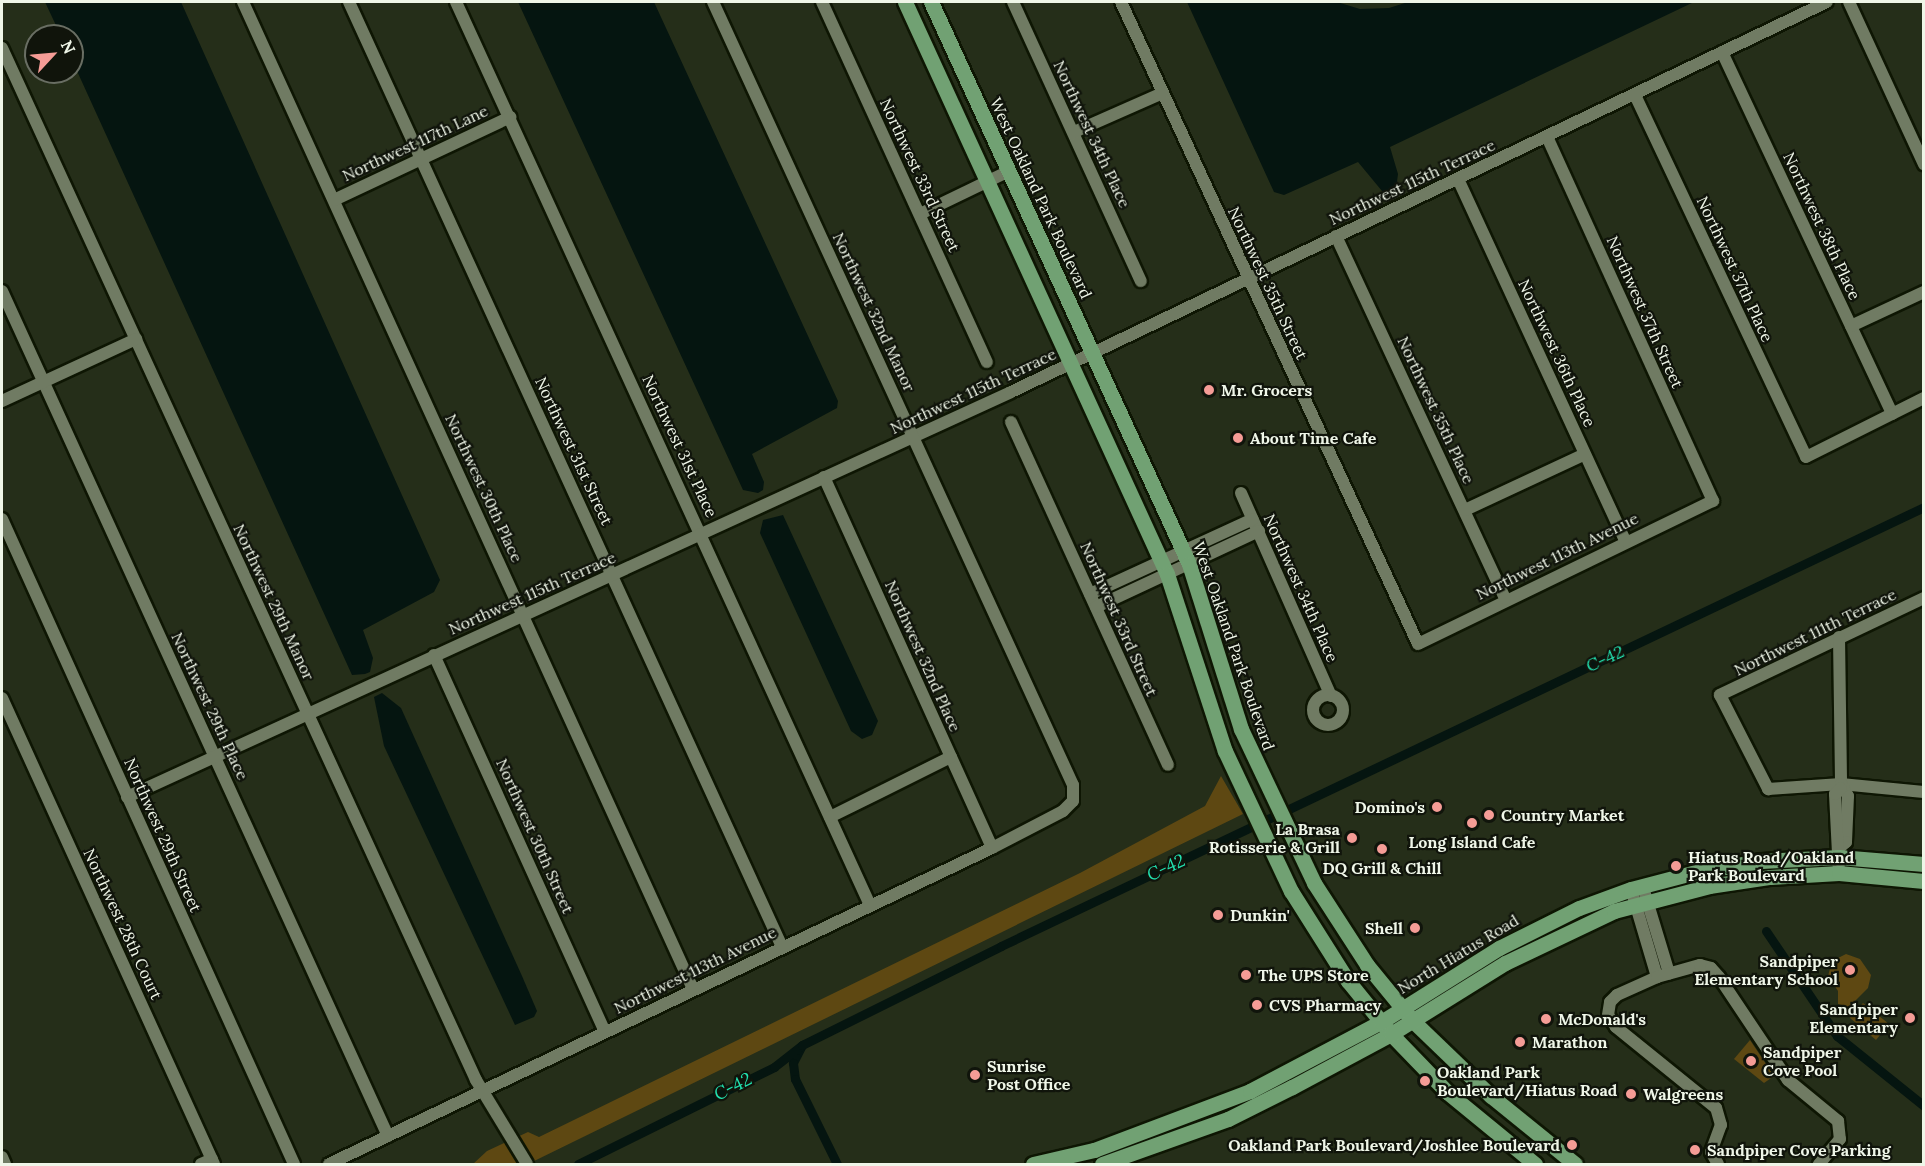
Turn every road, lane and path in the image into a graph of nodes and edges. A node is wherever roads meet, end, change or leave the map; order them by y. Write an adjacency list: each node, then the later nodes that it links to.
1 (243, 2): 24 (street, Northwest 30th Place)
2 (349, 2): 19 (street, Northwest 31st Street)
3 (456, 2): 16 (street, Northwest 31st Place)
4 (713, 2): 41 (street, Northwest 32nd Manor)
5 (822, 2): 25 (street, Northwest 33rd Street)
6 (905, 2): 23 (main road)
7 (931, 2): 21 (main road, West Oakland Park Boulevard)
8 (1013, 2): 17 (street, Northwest 34th Place)
9 (1121, 2): 14 (street, Northwest 35th Street)
10 (1827, 2): 13 (street, Northwest 115th Terrace)
11 (1849, 2): 20 (street)
12 (2, 48): 32 (street, Northwest 29th Manor)
13 (1722, 52): 15 (street, Northwest 115th Terrace); 31 (street, Northwest 38th Place)
14 (1163, 93): 17 (street); 27 (street, Northwest 35th Street)
15 (1635, 95): 18 (street, Northwest 115th Terrace); 39 (street, Northwest 37th Place)
16 (510, 117): 19 (street, Northwest 117th Lane); 49 (street, Northwest 31st Place)
17 (1074, 132): 28 (street, Northwest 34th Place)
18 (1547, 137): 22 (street, Northwest 115th Terrace); 45 (street, Northwest 37th Street)
19 (422, 157): 24 (street, Northwest 117th Lane); 53 (street, Northwest 31st Street)
20 (1923, 164)
21 (1009, 171): 23 (street); 33 (main road, West Oakland Park Boulevard)
22 (1458, 178): 26 (street, Northwest 115th Terrace); 42 (street, Northwest 36th Place)
23 (987, 181): 25 (street); 35 (main road)
24 (334, 200): 58 (street, Northwest 30th Place)
25 (920, 214): 34 (street, Northwest 33rd Street)
26 (1336, 236): 27 (street, Northwest 115th Terrace); 46 (street, Northwest 35th Place)
27 (1247, 279): 33 (street, Northwest 115th Terrace); 60 (street, Northwest 35th Street)
28 (1141, 280)
29 (2, 291): 36 (street, Northwest 29th Place)
30 (1923, 292): 31 (street)
31 (1851, 326): 39 (street, Northwest 38th Place)
32 (136, 339): 36 (street); 64 (street, Northwest 29th Manor)
33 (1092, 353): 35 (street, Northwest 115th Terrace); 51 (main road, West Oakland Park Boulevard)
34 (987, 362)
35 (1072, 364): 41 (street, Northwest 115th Terrace); 52 (main road)
36 (43, 382): 38 (street); 65 (street, Northwest 29th Place)
37 (1923, 398): 39 (street)
38 (2, 401)
39 (1892, 414)
40 (1011, 422): 54 (street, Northwest 33rd Street)
41 (913, 437): 43 (street, Northwest 115th Terrace); 71 (street, Northwest 32nd Manor)
42 (1585, 454): 46 (street); 50 (street, Northwest 36th Place)
43 (824, 477): 49 (street, Northwest 115th Terrace); 66 (street, Northwest 32nd Place)
44 (1241, 493): 48 (street, Northwest 34th Place)
45 (1713, 501): 50 (street, Northwest 113th Avenue)
46 (1465, 510): 55 (street, Northwest 35th Place)
47 (2, 519): 70 (street, Northwest 29th Street)
48 (1256, 525): 51 (street); 62 (street, Northwest 34th Place)
49 (702, 534): 53 (street, Northwest 115th Terrace); 72 (street, Northwest 31st Place)
50 (1625, 540): 55 (street, Northwest 113th Avenue)
51 (1186, 557): 52 (street); 83 (main road, West Oakland Park Boulevard)
52 (1164, 567): 54 (street); 57 (street); 84 (main road)
53 (612, 574): 58 (street, Northwest 115th Terrace); 80 (street, Northwest 31st Street)
54 (1090, 594): 57 (street, Northwest 33rd Street)
55 (1505, 598): 60 (street, Northwest 113th Avenue)
56 (1923, 598): 59 (street, Northwest 111th Terrace)
57 (1096, 607): 67 (street, Northwest 33rd Street)
58 (523, 614): 61 (street, Northwest 115th Terrace); 82 (street, Northwest 30th Place)
59 (1839, 638): 68 (street); 68 (street, Northwest 111th Terrace)
60 (1418, 644)
61 (434, 655): 64 (street, Northwest 115th Terrace); 85 (street, Northwest 30th Street)
62 (1331, 696)
63 (2, 698): 89 (street, Northwest 28th Court)
64 (307, 714): 65 (street, Northwest 115th Terrace); 86 (street, Northwest 29th Manor)
65 (216, 756): 70 (street, Northwest 115th Terrace); 87 (street, Northwest 29th Place)
66 (951, 757): 72 (street); 73 (street, Northwest 32nd Place)
67 (1167, 765)
68 (1841, 786): 69 (street); 74 (street)
69 (1923, 792)
70 (127, 797): 91 (street, Northwest 29th Street)
71 (1073, 801): 73 (street, Northwest 113th Avenue)
72 (830, 817): 79 (street, Northwest 31st Place)
73 (992, 848): 79 (street, Northwest 113th Avenue)
74 (1839, 860): 75 (main road, North Hiatus Road); 76 (main road, North Hiatus Road); 77 (main road, North Hiatus Road); 78 (main road, North Hiatus Road)
75 (1923, 864)
76 (1923, 881)
77 (1636, 887): 78 (street); 83 (main road, North Hiatus Road)
78 (1641, 903): 81 (street); 83 (main road, North Hiatus Road)
79 (870, 905): 80 (street, Northwest 113th Avenue)
80 (782, 947): 82 (street, Northwest 113th Avenue)
81 (1663, 975): 98 (street); 99 (street)
82 (693, 989): 85 (street, Northwest 113th Avenue)
83 (1408, 1015): 84 (main road, North Hiatus Road); 97 (main road, West Oakland Park Boulevard)
84 (1386, 1028): 94 (main road, North Hiatus Road); 95 (main road, North Hiatus Road); 96 (main road)
85 (605, 1032): 86 (street, Northwest 113th Avenue)
86 (482, 1090): 87 (street, Northwest 113th Avenue); 93 (street, Northwest 29th Manor)
87 (388, 1136): 92 (street, Northwest 113th Avenue)
88 (2, 1157): 90 (street)
89 (209, 1163)
90 (5, 1164)
91 (294, 1164)
92 (329, 1164)
93 (527, 1164)
94 (1033, 1164)
95 (1102, 1164)
96 (1535, 1164)
97 (1575, 1164)
98 (1718, 1164)
99 (1820, 1164)

